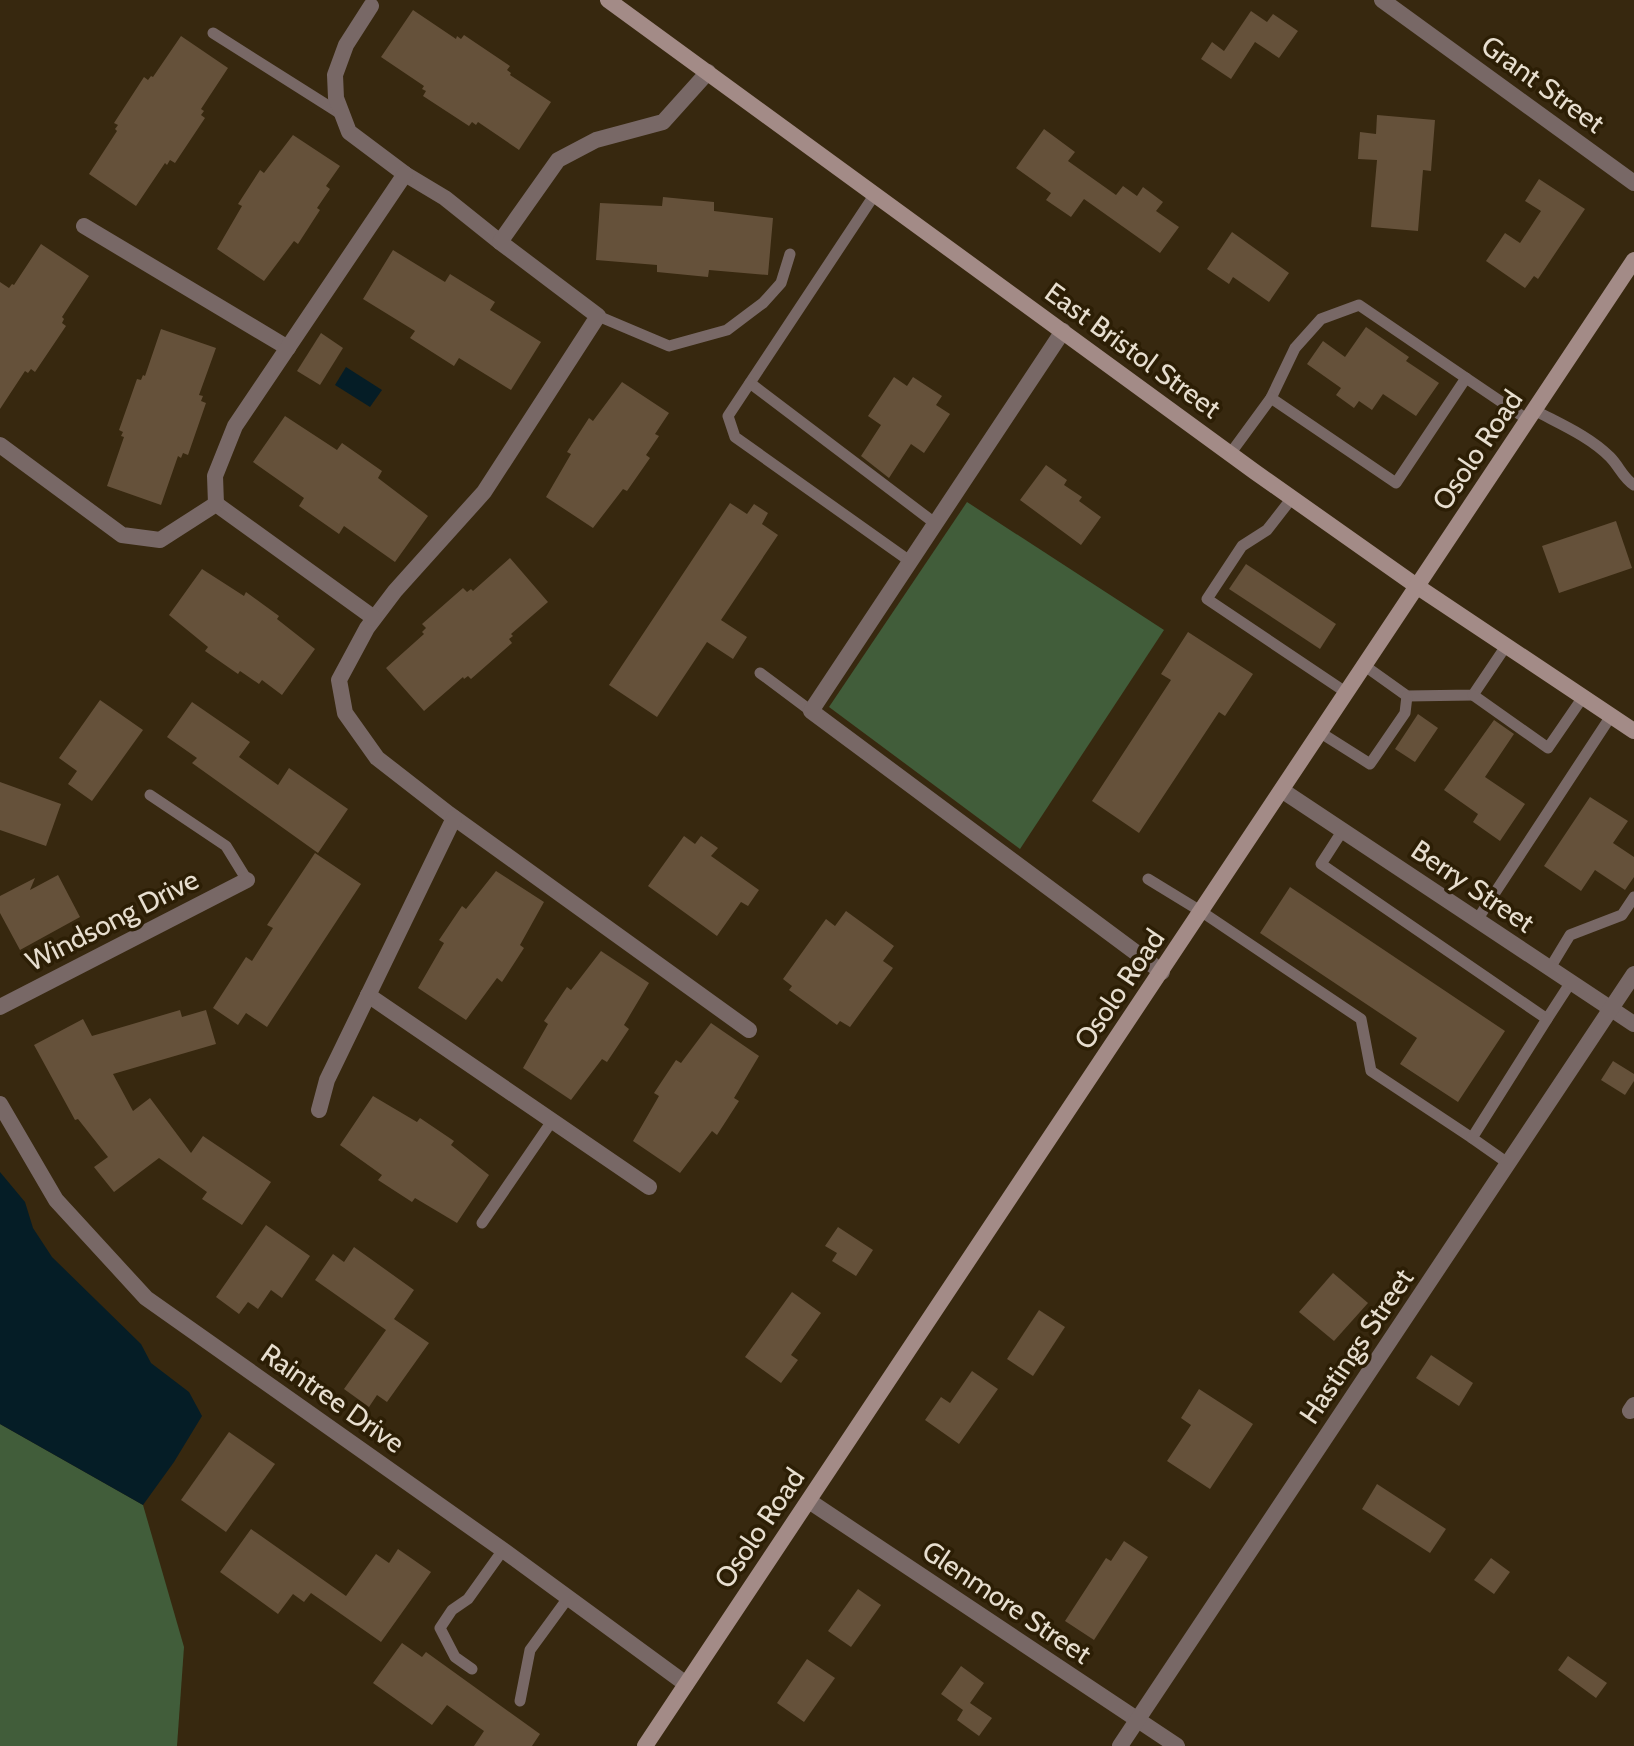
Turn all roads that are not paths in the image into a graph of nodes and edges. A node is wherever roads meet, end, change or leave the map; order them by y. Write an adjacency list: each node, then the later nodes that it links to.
1 (608, 0): 5 (street, East Bristol Street)
2 (1382, 0): 8 (street, Grant Street)
3 (371, 6): 6 (street)
4 (213, 33): 6 (lane)
5 (708, 72): 9 (street, East Bristol Street); 11 (street)
6 (341, 114): 7 (street)
7 (405, 174): 11 (street); 16 (street)
8 (1634, 183)
9 (875, 194): 15 (street, East Bristol Street); 18 (lane)
10 (84, 226): 16 (street)
11 (500, 242): 14 (street)
12 (790, 254): 14 (lane)
13 (1634, 260): 20 (street, Osolo Road)
14 (598, 316): 29 (street)
15 (1063, 331): 22 (street, East Bristol Street); 26 (street)
16 (288, 348): 25 (street)
17 (1466, 378): 19 (lane); 19 (lane); 20 (lane)
18 (750, 383): 26 (lane); 27 (lane)
19 (1271, 398): 22 (lane)
20 (1531, 415): 23 (lane); 28 (street, Osolo Road)
21 (0, 445): 25 (street)
22 (1230, 454): 24 (street, East Bristol Street)
23 (1634, 485)
24 (1292, 498): 28 (street, East Bristol Street); 33 (lane)
25 (216, 504): 29 (street)
26 (936, 524): 27 (street)
27 (911, 562): 37 (street)
28 (1418, 587): 30 (street, East Bristol Street); 31 (street, Osolo Road)
29 (374, 618): 43 (street)
30 (1506, 646): 34 (lane); 36 (street, East Bristol Street)
31 (1365, 666): 33 (street, Osolo Road); 35 (lane)
32 (760, 673): 37 (lane)
33 (1347, 693): 40 (street, Osolo Road)
34 (1473, 695): 35 (lane); 36 (lane)
35 (1407, 696): 40 (lane)
36 (1583, 697): 38 (street, East Bristol Street)
37 (811, 711): 51 (street)
38 (1611, 716): 39 (street, East Bristol Street); 49 (lane)
39 (1634, 731)
40 (1321, 733): 41 (street, Osolo Road)
41 (1283, 791): 44 (street, Berry Street); 48 (street, Osolo Road)
42 (150, 795): 46 (lane)
43 (454, 818): 54 (street); 59 (street)
44 (1343, 830): 49 (street, Berry Street); 57 (lane)
45 (1148, 879): 48 (lane)
46 (247, 880): 55 (street, Windsong Drive)
47 (1634, 897): 50 (lane)
48 (1202, 912): 51 (street, Osolo Road); 63 (lane)
49 (1477, 920): 50 (street, Berry Street)
50 (1550, 968): 53 (street, Berry Street)
51 (1162, 972): 67 (street, Osolo Road)
52 (1634, 974): 56 (street, Hastings Street)
53 (1571, 982): 56 (street, Berry Street); 57 (lane)
54 (368, 995): 61 (street); 62 (street)
55 (0, 1007)
56 (1612, 1009): 58 (street, Berry Street); 64 (street, Hastings Street)
57 (1547, 1019): 63 (lane)
58 (1634, 1024)
59 (749, 1030)
60 (0, 1104): 68 (street, Raintree Drive)
61 (319, 1110)
62 (552, 1121): 65 (street); 66 (lane)
63 (1472, 1138): 64 (lane)
64 (1509, 1164): 73 (street, Hastings Street)
65 (649, 1187)
66 (482, 1223)
67 (809, 1501): 71 (street, Osolo Road); 73 (street, Glenmore Street)
68 (503, 1550): 69 (street, Raintree Drive); 70 (lane)
69 (568, 1598): 71 (street, Raintree Drive); 72 (lane)
70 (472, 1669)
71 (686, 1684): 74 (street, Osolo Road)
72 (520, 1701)
73 (1138, 1720): 75 (street, Hastings Street); 76 (street, Glenmore Street)
74 (645, 1746)
75 (1120, 1746)
76 (1177, 1746)

